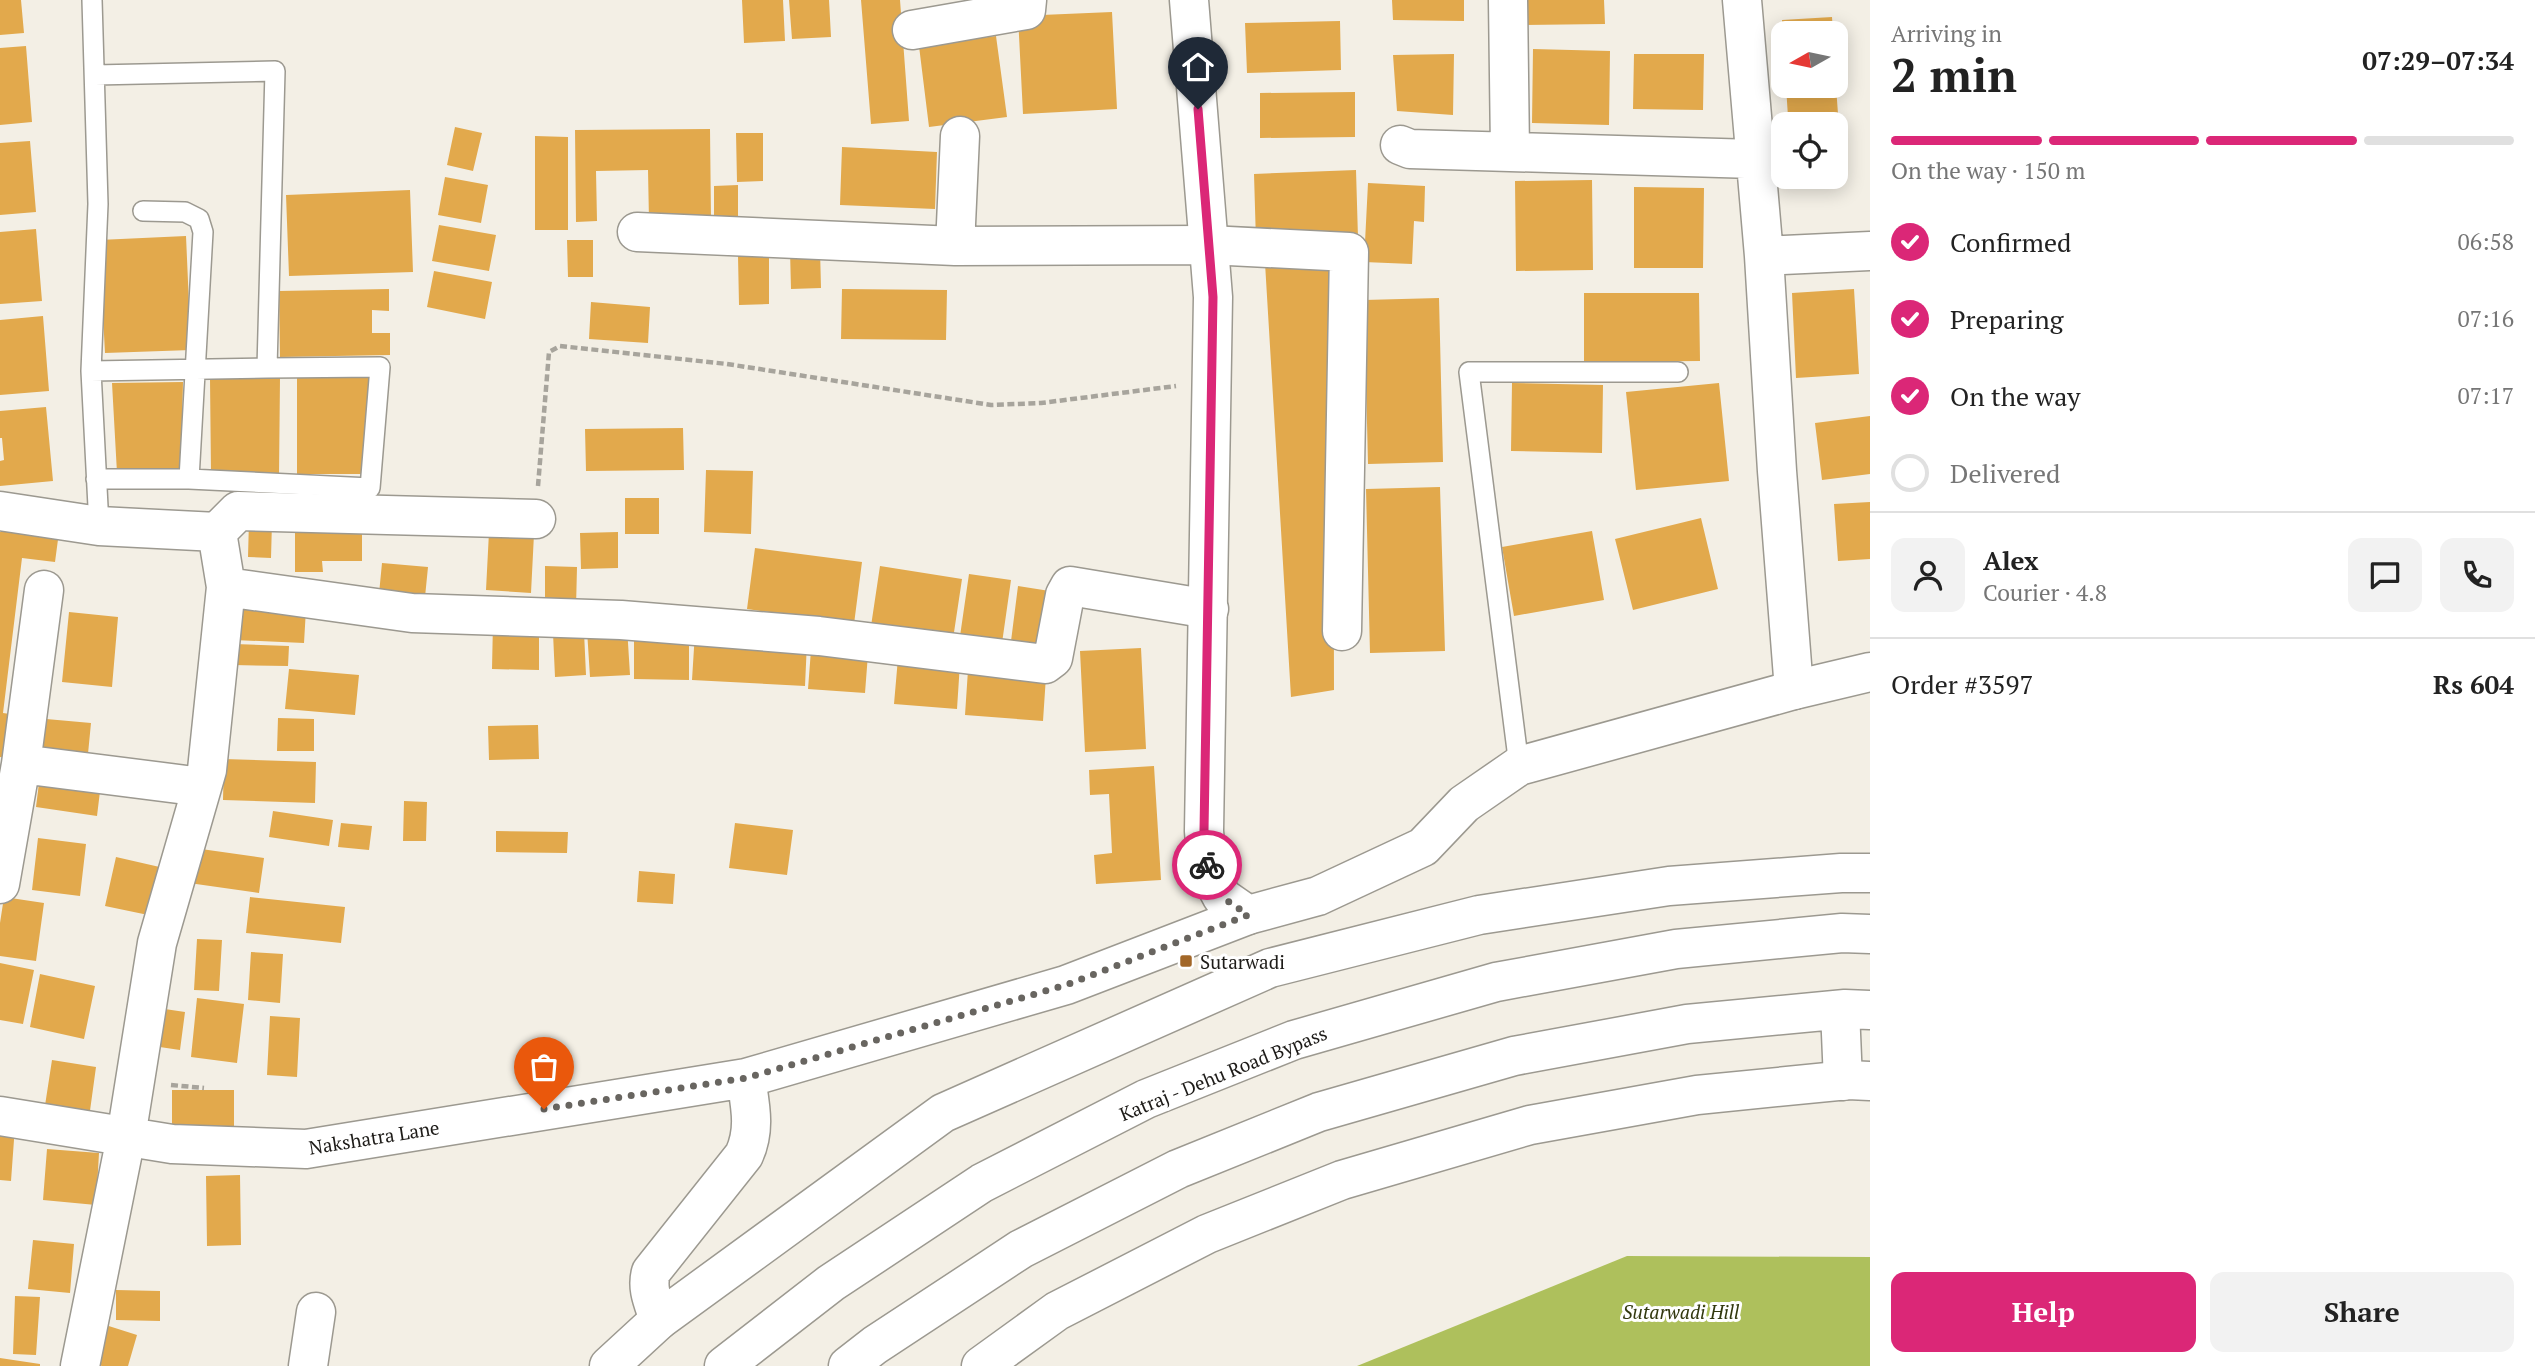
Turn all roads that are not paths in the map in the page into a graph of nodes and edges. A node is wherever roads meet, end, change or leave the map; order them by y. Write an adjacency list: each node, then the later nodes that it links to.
1 (92, 0): 7 (lane)
2 (1027, 0): 6 (main road)
3 (1189, 0): 14 (main road)
4 (1508, 0): 10 (main road)
5 (1741, 0): 11 (main road)
6 (912, 30)
7 (95, 75): 18 (lane); 20 (lane)
8 (960, 136): 15 (main road)
9 (1400, 145): 10 (main road)
10 (1510, 151): 11 (main road)
11 (1754, 159): 17 (main road)
12 (144, 211): 19 (lane)
13 (637, 232): 15 (main road)
14 (1209, 245): 15 (main road); 30 (main road); 31 (main road)
15 (955, 246)
16 (1870, 251): 17 (main road)
17 (1764, 256): 33 (main road)
18 (267, 368): 19 (lane); 23 (lane)
19 (195, 370): 20 (lane); 23 (lane)
20 (91, 371): 22 (lane)
21 (1678, 372): 35 (lane)
22 (96, 479): 23 (lane); 26 (lane)
23 (189, 479)
24 (0, 511): 26 (main road)
25 (536, 519): 27 (main road)
26 (99, 526): 27 (main road)
27 (217, 532): 28 (main road)
28 (226, 587): 30 (main road); 36 (main road)
29 (44, 590): 34 (main road)
30 (1209, 609): 39 (main road)
31 (1342, 631)
32 (1870, 672): 33 (main road, Nakshatra Lane)
33 (1794, 690): 35 (main road, Nakshatra Lane)
34 (21, 764): 36 (main road); 38 (main road)
35 (1519, 766): 39 (main road, Nakshatra Lane)
36 (202, 787): 45 (main road)
37 (1870, 873): 47 (main road)
38 (0, 884)
39 (1248, 915): 42 (main road, Nakshatra Lane)
40 (1870, 933): 51 (main road, Katraj - Dehu Road Bypass)
41 (1855, 1010): 43 (main road); 52 (main road)
42 (746, 1078): 45 (main road, Nakshatra Lane); 47 (main road)
43 (1857, 1081): 53 (main road)
44 (0, 1116): 45 (main road, Nakshatra Lane)
45 (126, 1137): 48 (main road)
46 (316, 1312): 49 (main road)
47 (659, 1320): 50 (main road)
48 (80, 1366)
49 (308, 1366)
50 (609, 1366)
51 (724, 1366)
52 (848, 1366)
53 (981, 1366)

